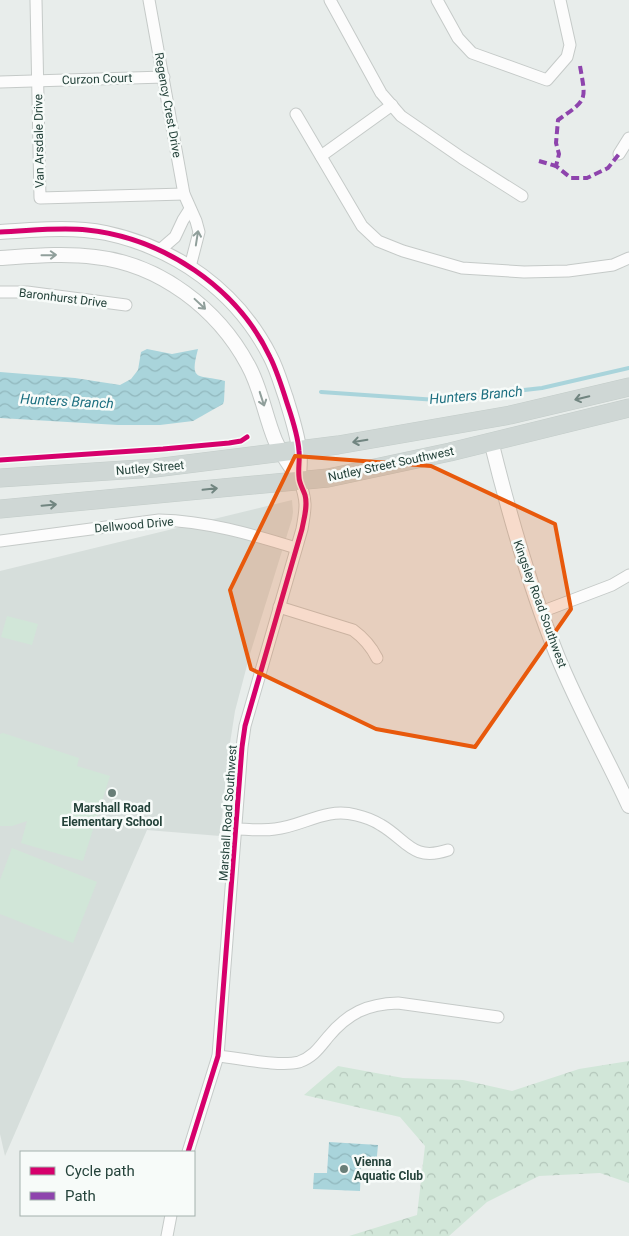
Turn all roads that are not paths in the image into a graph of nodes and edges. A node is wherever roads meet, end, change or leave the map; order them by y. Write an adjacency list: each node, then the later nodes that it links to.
1 (36, 0): 7 (street, Van Arsdale Drive)
2 (149, 0): 6 (street, Regency Crest Drive)
3 (330, 0): 9 (street)
4 (437, 0): 5 (street)
5 (560, 0)
6 (164, 77): 7 (street, Curzon Court); 14 (street, Regency Crest Drive)
7 (37, 81): 8 (street, Curzon Court); 14 (street, Van Arsdale Drive)
8 (0, 82)
9 (392, 105): 13 (street); 15 (street)
10 (296, 114): 13 (street)
11 (629, 138): 12 (street)
12 (619, 154)
13 (320, 156): 20 (street)
14 (184, 194): 16 (street, Regency Crest Drive)
15 (522, 196)
16 (190, 209): 18 (street); 21 (street, Regency Crest Drive, one-way to 16)
17 (0, 232): 18 (street)
18 (160, 250): 21 (street)
19 (0, 258): 29 (street, one-way to 29)
20 (629, 258)
21 (190, 267): 28 (street)
22 (0, 292): 23 (street, Baronhurst Drive)
23 (126, 305)
24 (629, 387): 26 (main road, Nutley Street Southwest, one-way to 26)
25 (629, 408): 27 (main road, Nutley Street Southwest)
26 (487, 420): 27 (street, Kingsley Road Southwest); 28 (main road, Nutley Street Southwest, one-way to 28)
27 (491, 441): 31 (main road, Nutley Street Southwest); 37 (street, Kingsley Road Southwest)
28 (299, 450): 29 (main road, Nutley Street); 31 (street)
29 (282, 452): 30 (main road, Nutley Street); 31 (street)
30 (0, 478)
31 (299, 480): 32 (main road, Nutley Street Southwest, one-way to 31); 34 (street, Marshall Road Southwest)
32 (0, 509)
33 (0, 541): 34 (street, Dellwood Drive)
34 (296, 548): 36 (street, Marshall Road Southwest)
35 (629, 576): 37 (street)
36 (279, 608): 38 (street); 41 (street, Marshall Road Southwest)
37 (540, 612): 39 (street, Kingsley Road Southwest)
38 (377, 658)
39 (626, 791): 40 (street, Kingsley Road Southwest)
40 (629, 806)
41 (236, 829): 42 (street); 44 (street, Marshall Road Southwest)
42 (448, 850)
43 (498, 1017): 44 (street)
44 (218, 1056): 45 (street, Marshall Road Southwest)
45 (188, 1151)
46 (171, 1216): 47 (street)
47 (167, 1236)

